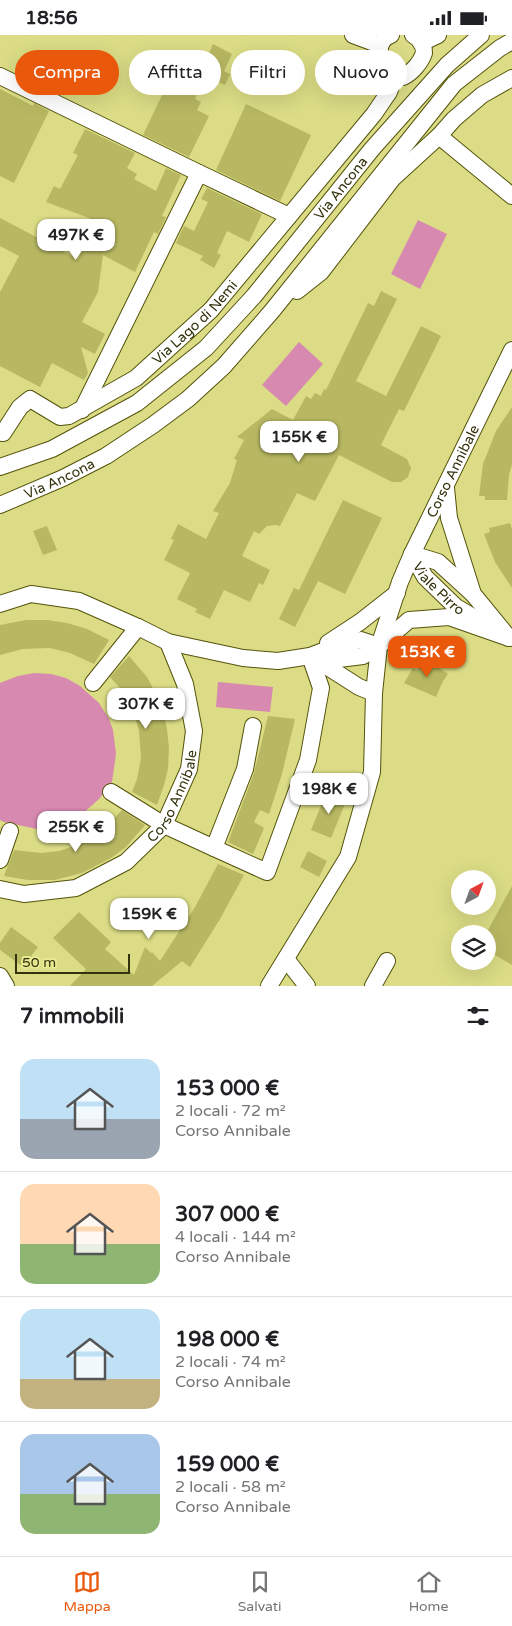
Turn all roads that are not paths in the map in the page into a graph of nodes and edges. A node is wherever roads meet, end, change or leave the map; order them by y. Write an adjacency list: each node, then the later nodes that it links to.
1 (353, 35): 5 (street)
2 (438, 35): 4 (street)
3 (481, 35): 14 (street, Via Ancona)
4 (417, 39): 8 (street)
5 (386, 40): 7 (street)
6 (512, 41): 18 (street, Via Ancona)
7 (378, 50)
8 (407, 75)
9 (0, 76): 15 (street)
10 (512, 78): 13 (street, Via Ancona)
11 (387, 95): 12 (street, Via Lago di Nemi)
12 (374, 113): 14 (street); 17 (street, Via Lago di Nemi)
13 (439, 136): 16 (street); 18 (street, Via Ancona)
14 (372, 149): 22 (street, Via Ancona)
15 (199, 173): 17 (street); 20 (street)
16 (512, 196)
17 (289, 216): 20 (street, Via Lago di Nemi)
18 (272, 311): 24 (street, Via Ancona)
19 (512, 350): 23 (street, Corso Annibale)
20 (82, 410): 21 (street, Via Lago di Nemi)
21 (3, 433)
22 (0, 467)
23 (446, 488): 25 (street, Corso Annibale); 27 (street, Viale Pirro)
24 (0, 505)
25 (412, 554): 26 (street, Corso Annibale); 27 (street, Viale Pirro); 30 (street, Viale Pirro)
26 (397, 593): 32 (street, Corso Annibale); 33 (street)
27 (473, 594): 30 (street, Viale Pirro)
28 (0, 605): 29 (street)
29 (138, 627): 31 (street); 34 (street)
30 (510, 639): 32 (street, Viale Pirro)
31 (168, 642): 33 (street); 38 (street, Corso Annibale)
32 (379, 646): 33 (street); 35 (street, Corso Annibale)
33 (310, 656): 35 (street); 40 (street)
34 (93, 683)
35 (374, 693): 43 (street, Corso Annibale)
36 (254, 727): 40 (street)
37 (111, 792): 38 (street)
38 (164, 825): 40 (street); 42 (street, Corso Annibale)
39 (10, 831): 41 (street)
40 (214, 848)
41 (0, 860)
42 (0, 889)
43 (286, 959): 47 (street, Corso Annibale); 48 (street)
44 (387, 961): 49 (street)
45 (0, 976): 46 (street)
46 (6, 986)
47 (269, 986)
48 (307, 986)
49 (373, 986)

